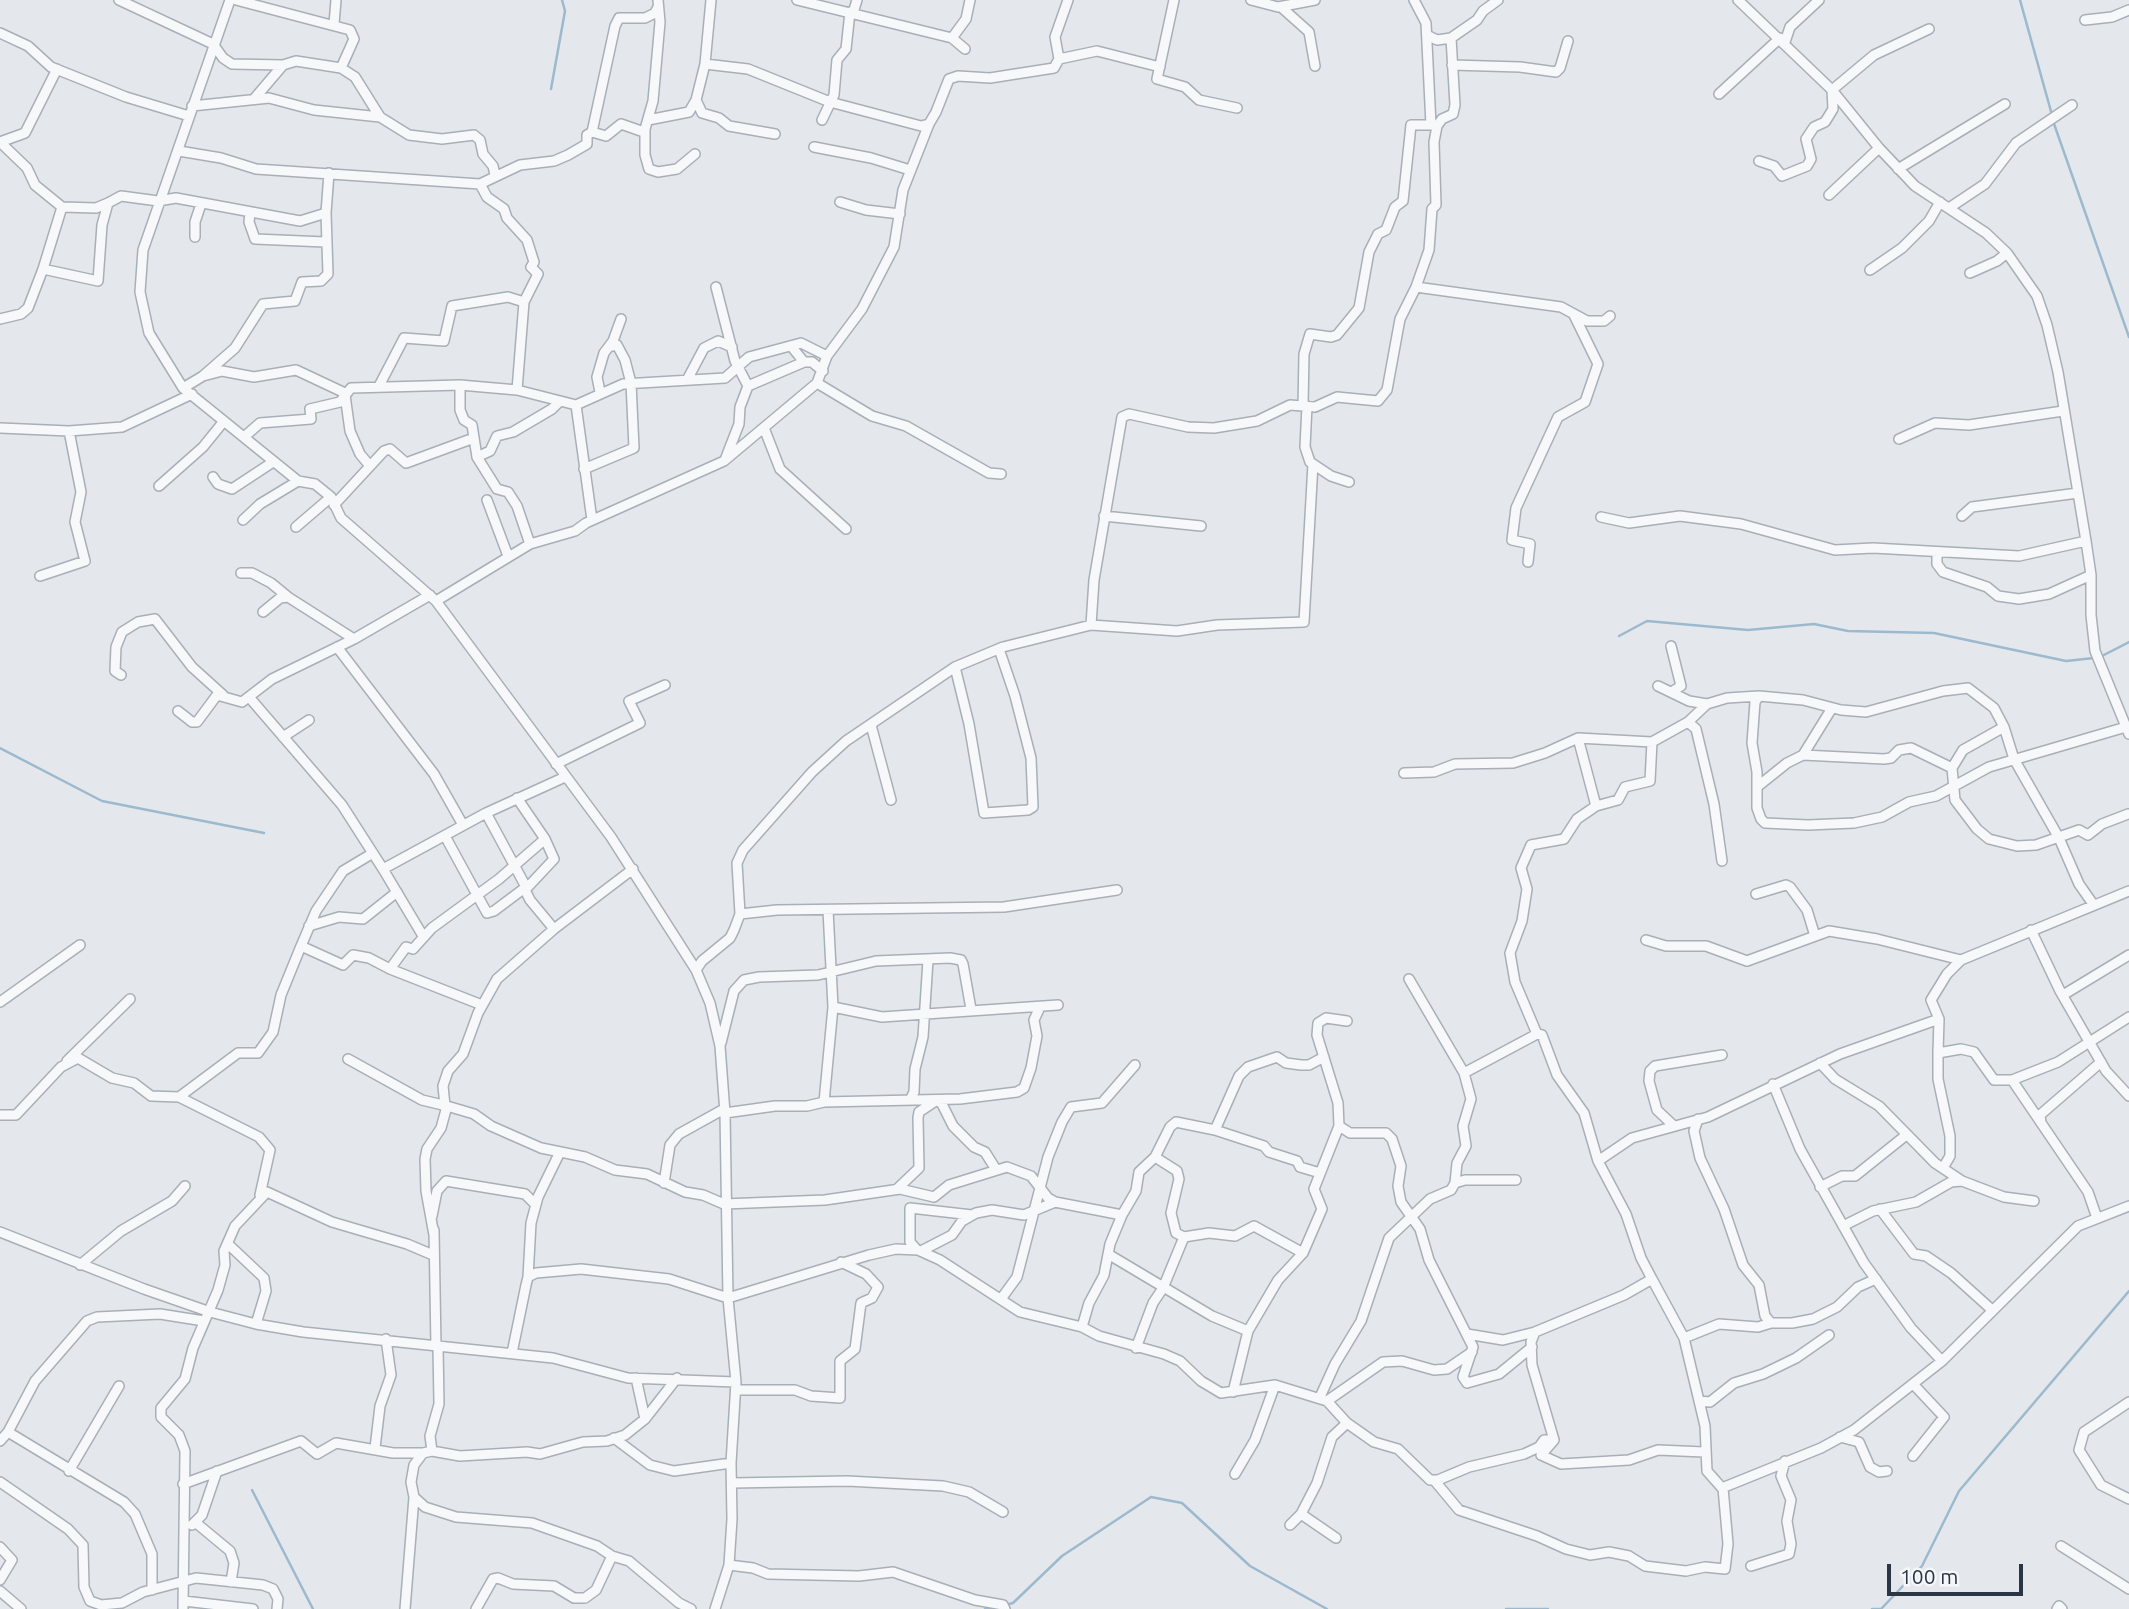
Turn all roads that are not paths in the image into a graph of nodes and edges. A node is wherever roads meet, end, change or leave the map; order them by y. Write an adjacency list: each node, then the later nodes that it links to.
1 (119, 0): 30 (street)
2 (230, 0): 30 (street)
3 (236, 0): 22 (street)
4 (336, 0): 22 (street)
5 (711, 0): 33 (street)
6 (797, 0): 20 (street)
7 (857, 0): 20 (street)
8 (970, 0): 26 (street)
9 (1068, 0): 32 (street)
10 (1174, 0): 37 (street)
11 (1251, 0): 18 (street)
12 (1315, 0): 18 (street)
13 (1498, 0): 27 (street)
14 (1738, 0): 28 (street)
15 (1819, 0): 28 (street)
16 (1416, 3): 25 (street)
17 (658, 4): 52 (street); 53 (street)
18 (1281, 7): 36 (street)
19 (2129, 10): 21 (street)
20 (851, 13): 26 (street); 44 (street)
21 (2085, 20)
22 (334, 24): 38 (street)
23 (1929, 29): 40 (street)
24 (0, 33): 39 (street)
25 (1427, 35): 27 (street); 110 (street)
26 (953, 38): 31 (street)
27 (1451, 38): 35 (street)
28 (1783, 40): 40 (street); 41 (street)
29 (1568, 41): 35 (street)
30 (213, 44): 34 (street); 48 (street)
31 (965, 48)
32 (1059, 59): 37 (street); 51 (street)
33 (705, 64): 43 (street); 44 (street)
34 (283, 65): 38 (street); 42 (street)
35 (1452, 65): 83 (street)
36 (1315, 66)
37 (1160, 67): 47 (street)
38 (341, 68): 49 (street)
39 (57, 69): 48 (street); 71 (street)
40 (1832, 90): 56 (street); 59 (street)
41 (1719, 94)
42 (254, 99): 48 (street); 49 (street)
43 (696, 100): 52 (street); 54 (street)
44 (830, 102): 50 (street); 51 (street)
45 (2005, 104): 60 (street)
46 (2071, 105): 72 (street)
47 (1237, 108)
48 (190, 111): 57 (street)
49 (380, 117): 63 (street)
50 (822, 120)
51 (929, 124): 61 (street)
52 (646, 125): 53 (street); 58 (street)
53 (592, 132): 63 (street)
54 (775, 134)
55 (814, 147): 61 (street)
56 (1879, 148): 60 (street); 65 (street)
57 (179, 150): 62 (street); 66 (street)
58 (695, 154)
59 (1759, 161)
60 (1898, 169): 68 (street)
61 (910, 170): 75 (street)
62 (329, 173): 64 (street); 74 (street)
63 (495, 175): 64 (street)
64 (480, 184): 84 (street)
65 (1829, 195)
66 (158, 201): 69 (street); 70 (street); 103 (street)
67 (840, 202): 75 (street)
68 (1940, 202): 72 (street); 80 (street)
69 (108, 203): 71 (street); 79 (street)
70 (201, 204): 73 (street); 76 (street)
71 (62, 207): 79 (street)
72 (1949, 208): 78 (street)
73 (250, 213): 74 (street); 77 (street)
74 (327, 213): 77 (street)
75 (900, 214): 92 (street)
76 (195, 237)
77 (325, 242): 96 (street)
78 (2007, 253): 81 (street); 111 (street)
79 (43, 269): 87 (street)
80 (1870, 270)
81 (1970, 274)
82 (716, 287): 91 (street)
83 (1416, 288): 85 (street); 110 (street)
84 (524, 302): 101 (street); 104 (street)
85 (1574, 315): 86 (street); 145 (street)
86 (1611, 316)
87 (0, 319)
88 (621, 319): 90 (street)
89 (790, 346): 92 (street); 93 (street); 94 (street)
90 (609, 347): 98 (street); 105 (street)
91 (732, 347): 94 (street); 97 (street)
92 (827, 356): 95 (street)
93 (804, 362): 95 (street); 102 (street)
94 (738, 364): 97 (street); 102 (street)
95 (823, 371): 99 (street)
96 (203, 376): 103 (street); 106 (street)
97 (687, 380): 98 (street)
98 (631, 383): 105 (street); 124 (street)
99 (817, 383): 114 (street); 125 (street)
100 (460, 385): 101 (street); 104 (street); 117 (street)
101 (379, 386): 106 (street)
102 (748, 386): 120 (street)
103 (183, 388): 107 (street)
104 (517, 390): 108 (street)
105 (600, 391): 109 (street)
106 (345, 393): 116 (street); 123 (street)
107 (192, 394): 112 (street); 115 (street)
108 (560, 401): 109 (street); 119 (street)
109 (576, 405): 124 (street)
110 (1305, 406): 122 (street); 133 (street)
111 (2063, 411): 118 (street); 130 (street)
112 (224, 421): 116 (street); 129 (street)
113 (0, 428): 115 (street)
114 (764, 428): 120 (street); 140 (street)
115 (69, 431): 148 (street)
116 (244, 437): 121 (street)
117 (474, 438): 119 (street); 123 (street)
118 (1899, 439)
119 (477, 457): 142 (street)
120 (724, 461): 137 (street)
121 (273, 462): 126 (street); 127 (street)
122 (1313, 464): 128 (street); 152 (street)
123 (370, 466): 132 (street)
124 (584, 469): 137 (street)
125 (1001, 474)
126 (213, 477)
127 (298, 481): 132 (street); 136 (street)
128 (1349, 482)
129 (159, 486)
130 (2078, 493): 134 (street); 141 (street)
131 (486, 500): 144 (street)
132 (333, 501): 139 (street); 150 (street)
133 (1104, 516): 138 (street); 152 (street)
134 (1962, 516)
135 (1601, 517): 143 (street)
136 (243, 520)
137 (592, 520): 142 (street)
138 (1202, 526)
139 (296, 527)
140 (846, 529)
141 (2086, 541): 143 (street); 147 (street)
142 (530, 544): 144 (street)
143 (1937, 552): 147 (street)
144 (508, 556): 150 (street)
145 (1528, 562)
146 (241, 573): 149 (street)
147 (2091, 575): 172 (street)
148 (40, 576)
149 (288, 597): 151 (street); 153 (street)
150 (433, 598): 153 (street); 178 (street)
151 (263, 612)
152 (1091, 625): 156 (street)
153 (354, 639): 155 (street)
154 (1671, 646): 161 (street)
155 (337, 647): 164 (street); 189 (street)
156 (999, 649): 157 (street); 157 (street)
157 (955, 667): 170 (street)
158 (121, 675): 162 (street)
159 (665, 685): 178 (street)
160 (1658, 686): 161 (street)
161 (1673, 691): 165 (street)
162 (223, 695): 164 (street); 167 (street)
163 (1759, 696): 165 (street); 166 (street); 183 (street)
164 (249, 697): 173 (street)
165 (1707, 704): 169 (street)
166 (1832, 708): 171 (street); 176 (street)
167 (178, 711)
168 (309, 720): 173 (street)
169 (1688, 722): 175 (street); 194 (street)
170 (871, 724): 185 (street); 206 (street)
171 (2004, 727): 177 (street); 179 (street)
172 (2127, 731): 177 (street)
173 (283, 737): 193 (street)
174 (1578, 738): 175 (street); 180 (street); 186 (street)
175 (1651, 742): 186 (street)
176 (1803, 755): 179 (street); 183 (street)
177 (2014, 759): 182 (street); 191 (street)
178 (556, 764): 181 (street)
179 (1952, 768): 182 (street)
180 (1404, 773)
181 (565, 777): 184 (street); 197 (street)
182 (1953, 786): 183 (street); 191 (street)
183 (1757, 787)
184 (517, 799): 187 (street); 192 (street)
185 (891, 800)
186 (1596, 806): 234 (street)
187 (486, 813): 189 (street); 195 (street)
188 (2128, 814): 191 (street)
189 (463, 825): 190 (street)
190 (445, 836): 196 (street); 203 (street)
191 (2059, 838): 204 (street)
192 (545, 839): 195 (street); 198 (street)
193 (373, 853): 196 (street); 207 (street)
194 (1722, 861)
195 (514, 865): 198 (street); 203 (street)
196 (383, 869): 201 (street)
197 (633, 869): 208 (street); 219 (street)
198 (526, 887): 203 (street); 208 (street)
199 (1117, 890): 205 (street)
200 (2129, 891): 204 (street)
201 (397, 892): 207 (street); 210 (street)
202 (1756, 894): 211 (street)
203 (478, 895): 210 (street)
204 (2093, 904): 209 (street)
205 (828, 910): 206 (street); 220 (street)
206 (740, 914): 219 (street)
207 (309, 926): 214 (street)
208 (554, 929): 225 (street)
209 (2031, 930): 217 (street); 222 (street)
210 (423, 936): 218 (street)
211 (1815, 936): 212 (street); 217 (street)
212 (1646, 940)
213 (80, 944): 224 (street)
214 (301, 946): 218 (street); 249 (street)
215 (2129, 955): 222 (street)
216 (928, 960): 220 (street); 229 (street); 230 (street)
217 (1961, 960): 232 (street)
218 (390, 969): 225 (street)
219 (696, 970): 236 (street)
220 (833, 971): 227 (street); 236 (street)
221 (1409, 979): 245 (street)
222 (2063, 995): 235 (street)
223 (130, 999): 244 (street)
224 (0, 1002)
225 (482, 1005): 253 (street)
226 (1058, 1005): 228 (street)
227 (833, 1007): 230 (street); 252 (street)
228 (1040, 1007): 229 (street); 251 (street)
229 (971, 1009): 230 (street)
230 (926, 1013): 250 (street)
231 (2129, 1017): 235 (street)
232 (1939, 1018): 237 (street); 242 (street)
233 (1347, 1021): 239 (street)
234 (1537, 1034): 245 (street); 264 (street)
235 (2089, 1041): 241 (street); 246 (street)
236 (720, 1046): 254 (street)
237 (1938, 1053): 246 (street); 266 (street)
238 (1723, 1055): 259 (street)
239 (1324, 1057): 258 (street); 260 (street)
240 (348, 1059): 253 (street)
241 (2101, 1062): 248 (street); 257 (street)
242 (1820, 1063): 247 (street); 261 (street)
243 (1135, 1065): 273 (street)
244 (61, 1067): 249 (street); 255 (street)
245 (1464, 1073): 271 (street)
246 (2012, 1080): 257 (street)
247 (1773, 1084): 256 (street); 274 (street)
248 (2129, 1096)
249 (179, 1097): 276 (street)
250 (910, 1100): 251 (street); 252 (street)
251 (937, 1100): 265 (street); 275 (street)
252 (824, 1102): 254 (street)
253 (446, 1106): 262 (street); 294 (street)
254 (724, 1111): 270 (street); 280 (street)
255 (0, 1115)
256 (1698, 1119): 259 (street); 312 (street)
257 (2041, 1123): 289 (street)
258 (1339, 1126): 267 (street); 288 (street)
259 (1674, 1126): 264 (street)
260 (1215, 1130): 263 (street); 267 (street)
261 (1905, 1136): 266 (street); 274 (street)
262 (560, 1152): 270 (street); 281 (street)
263 (1155, 1157): 287 (street); 295 (street)
264 (1598, 1161): 304 (street)
265 (995, 1168): 273 (street); 277 (street)
266 (1943, 1168): 269 (street)
267 (1320, 1173): 298 (street)
268 (1516, 1180): 271 (street)
269 (1962, 1181): 278 (street); 284 (street)
270 (664, 1183): 280 (street)
271 (1455, 1183): 288 (street)
272 (185, 1186): 302 (street)
273 (1041, 1186): 279 (street); 283 (street)
274 (1820, 1186): 291 (street)
275 (897, 1189): 277 (street); 280 (street)
276 (260, 1195): 296 (street); 300 (street)
277 (930, 1197): 285 (street)
278 (2034, 1201)
279 (1055, 1202): 283 (street); 287 (street)
280 (724, 1204): 307 (street)
281 (536, 1205): 294 (street); 303 (street)
282 (2129, 1206): 289 (street)
283 (1036, 1209): 286 (street); 308 (street)
284 (1880, 1209): 291 (street); 309 (street)
285 (950, 1212): 286 (street); 297 (street)
286 (972, 1215): 297 (street)
287 (1122, 1215): 299 (street)
288 (1411, 1216): 290 (street); 292 (street)
289 (2097, 1218): 309 (street)
290 (1402, 1226): 292 (street); 336 (street)
291 (1843, 1226): 305 (street)
292 (1420, 1229): 317 (street)
293 (0, 1232): 302 (street)
294 (434, 1234): 300 (street)
295 (1184, 1237): 298 (street); 306 (street)
296 (228, 1244): 310 (street); 313 (street)
297 (919, 1251): 301 (street); 308 (street)
298 (1303, 1253): 315 (street)
299 (1108, 1254): 306 (street); 314 (street)
300 (433, 1255): 321 (street)
301 (841, 1262): 307 (street); 334 (street)
302 (80, 1265): 310 (street)
303 (528, 1277): 307 (street); 325 (street)
304 (1652, 1279): 316 (street); 319 (street)
305 (1876, 1279): 312 (street); 327 (street)
306 (1163, 1288): 315 (street); 323 (street)
307 (728, 1298): 334 (street)
308 (1001, 1299): 314 (street)
309 (1991, 1309): 327 (street)
310 (210, 1312): 311 (street); 313 (street)
311 (204, 1321): 341 (street); 359 (street)
312 (1771, 1323): 319 (street)
313 (256, 1324): 320 (street)
314 (1082, 1327): 323 (street)
315 (1248, 1331): 335 (street)
316 (1535, 1332): 317 (street); 322 (street)
317 (1466, 1334): 324 (street)
318 (1829, 1335): 337 (street)
319 (1684, 1338): 337 (street)
320 (386, 1339): 321 (street); 346 (street)
321 (437, 1347): 325 (street); 347 (street)
322 (1532, 1347): 326 (street); 328 (street)
323 (1136, 1348): 335 (street)
324 (1472, 1352): 326 (street); 336 (street)
325 (512, 1353): 329 (street)
326 (1513, 1361): 328 (street)
327 (1942, 1361): 332 (street)
328 (1532, 1365): 344 (street)
329 (636, 1378): 330 (street); 339 (street)
330 (677, 1378): 334 (street); 339 (street)
331 (1275, 1385): 335 (street); 336 (street); 355 (street)
332 (1914, 1385): 342 (street); 349 (street)
333 (119, 1386): 352 (street)
334 (736, 1386): 351 (street)
335 (1233, 1392)
336 (1324, 1399): 340 (street)
337 (1699, 1401): 348 (street)
338 (2129, 1402): 362 (street)
339 (645, 1419): 343 (street)
340 (1346, 1423): 356 (street); 364 (street)
341 (8, 1432): 345 (street); 352 (street)
342 (1840, 1437): 350 (street); 354 (street)
343 (614, 1438): 347 (street); 351 (street)
344 (1555, 1440): 348 (street); 356 (street)
345 (0, 1441)
346 (374, 1448): 347 (street); 353 (street)
347 (428, 1452): 361 (street)
348 (1704, 1452): 360 (street)
349 (1913, 1456)
350 (1785, 1461): 360 (street); 373 (street)
351 (731, 1463): 358 (street)
352 (69, 1471): 378 (street)
353 (217, 1471): 359 (street); 365 (street)
354 (1888, 1471)
355 (1235, 1474)
356 (1434, 1480): 360 (street)
357 (0, 1482): 381 (street)
358 (732, 1482): 363 (street); 372 (street)
359 (183, 1485): 367 (street)
360 (1723, 1488)
361 (414, 1496): 371 (street); 385 (street)
362 (2129, 1499)
363 (1003, 1512)
364 (1301, 1514): 366 (street); 368 (street)
365 (195, 1522): 367 (street); 376 (street)
366 (1290, 1525)
367 (185, 1532): 375 (street)
368 (1336, 1538)
369 (2061, 1546): 377 (street)
370 (0, 1547): 374 (street)
371 (612, 1556): 386 (street); 387 (street)
372 (729, 1564): 388 (street); 389 (street)
373 (1751, 1566)
374 (0, 1580)
375 (183, 1581): 376 (street); 378 (street); 380 (street)
376 (231, 1582): 384 (street)
377 (2129, 1589)
378 (152, 1590): 381 (street)
379 (0, 1591): 382 (street)
380 (183, 1605): 383 (street)
381 (111, 1606)
382 (19, 1608)
383 (253, 1609)
384 (277, 1609)
385 (405, 1609)
386 (476, 1609)
387 (691, 1609)
388 (715, 1609)
389 (1005, 1609)

